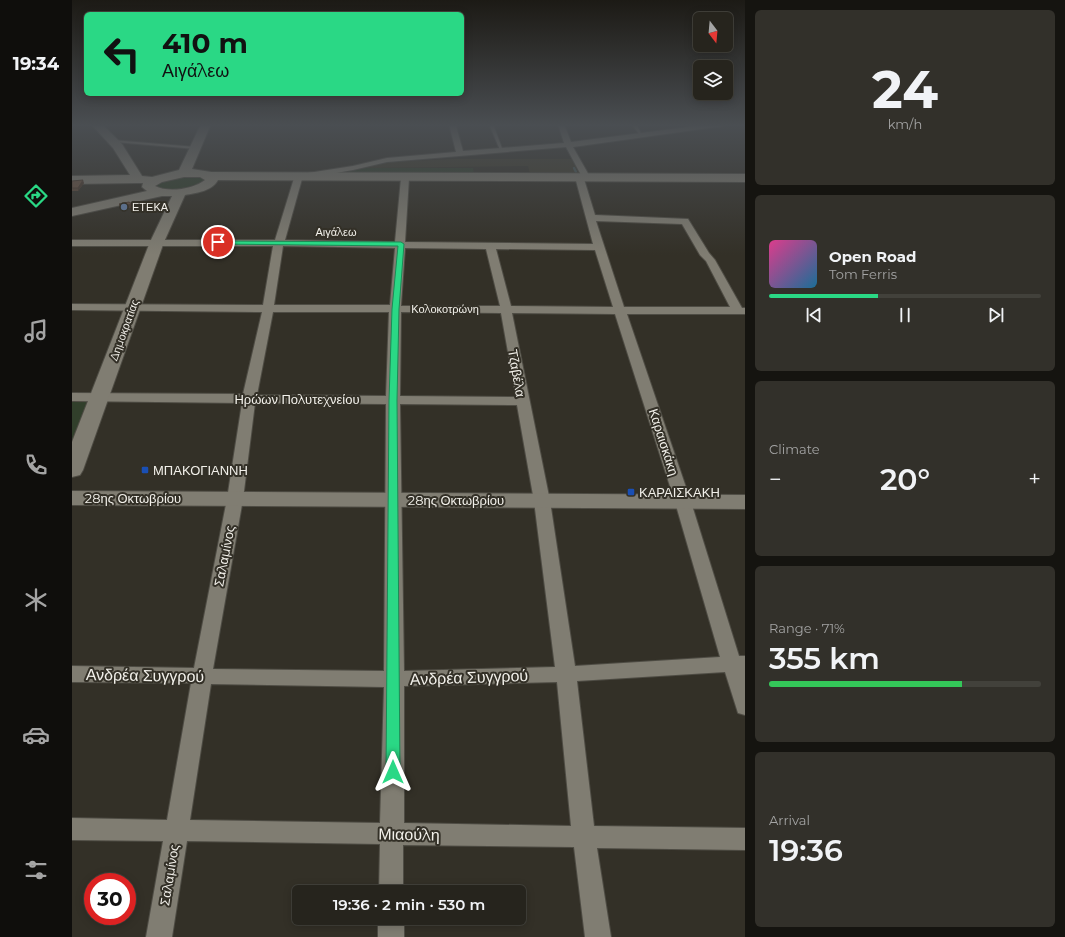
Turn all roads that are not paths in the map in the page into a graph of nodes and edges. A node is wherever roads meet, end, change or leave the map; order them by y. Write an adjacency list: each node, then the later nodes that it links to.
1 (131, 168): 11 (street)
2 (187, 168): 5 (street)
3 (354, 168): 7 (street)
4 (579, 168): 8 (street, Καραισκάκη)
5 (184, 173): 6 (street); 13 (street)
6 (208, 176): 7 (street); 14 (street)
7 (298, 176): 9 (street); 14 (street); 21 (street, Σαλαμίνος)
8 (583, 177): 9 (street); 10 (street); 18 (street, Καραισκάκη)
9 (405, 178): 22 (street)
10 (745, 178)
11 (138, 179): 12 (street); 13 (street)
12 (72, 180)
13 (153, 181): 15 (street)
14 (198, 188): 16 (street)
15 (161, 192): 16 (street); 17 (street)
16 (180, 192): 19 (street, Δημοκρατίας)
17 (72, 212)
18 (590, 218): 24 (street, Καραισκάκη); 31 (street)
19 (157, 242): 20 (street, Αιγάλεω); 21 (street, Αιγάλεω); 26 (street, Δημοκρατίας)
20 (72, 243)
21 (279, 243): 22 (street, Αιγάλεω); 27 (street, Σαλαμίνος)
22 (401, 244): 23 (street, Αιγάλεω); 28 (street)
23 (490, 246): 24 (street, Αιγάλεω); 29 (street, Τζαβέλα)
24 (599, 247): 30 (street, Καραισκάκη)
25 (72, 307): 26 (street, Κολοκοτρώνη)
26 (133, 308): 27 (street, Κολοκοτρώνη); 33 (street, Δημοκρατίας)
27 (268, 308): 28 (street, Κολοκοτρώνη); 34 (street, Σαλαμίνος)
28 (395, 309): 29 (street, Κολοκοτρώνη); 35 (street)
29 (506, 309): 30 (street, Κολοκοτρώνη); 36 (street, Τζαβέλα)
30 (621, 310): 31 (street, Κολοκοτρώνη); 42 (street, Καραισκάκη)
31 (742, 311)
32 (72, 397): 33 (street, Ηρώων Πολυτεχνείου)
33 (99, 398): 34 (street, Ηρώων Πολυτεχνείου); 37 (street, Δημοκρατίας)
34 (249, 399): 35 (street, Ηρώων Πολυτεχνείου); 39 (street, Σαλαμίνος)
35 (393, 400): 36 (street, Ηρώων Πολυτεχνείου); 40 (street)
36 (522, 401): 41 (street, Τζαβέλα)
37 (72, 470)
38 (72, 498): 39 (street, 28ης Οκτωβρίου)
39 (235, 499): 40 (street, 28ης Οκτωβρίου); 47 (street, Σαλαμίνος)
40 (394, 500): 41 (street, 28ης Οκτωβρίου); 48 (street)
41 (542, 501): 42 (street, 28ης Οκτωβρίου); 46 (street, Τζαβέλα)
42 (684, 502): 43 (street, 28ης Οκτωβρίου); 44 (street, Καραισκάκη)
43 (745, 502)
44 (739, 663): 46 (street, Ανδρέα Συγγρού); 49 (street, Καραισκάκη)
45 (72, 674): 47 (street, Ανδρέα Συγγρού)
46 (566, 674): 48 (street, Ανδρέα Συγγρού); 53 (street, Τζαβέλα)
47 (202, 676): 48 (street, Ανδρέα Συγγρού); 51 (street, Σαλαμίνος)
48 (394, 679): 52 (street)
49 (745, 707)
50 (72, 829): 51 (street, Μιαούλη)
51 (176, 830): 52 (street, Μιαούλη); 57 (street, Σαλαμίνος)
52 (392, 834): 53 (street, Μιαούλη); 55 (street)
53 (584, 837): 54 (street, Μιαούλη); 59 (street, Τζαβέλα)
54 (745, 839)
55 (391, 885)
56 (391, 925): 58 (street)
57 (159, 937)
58 (391, 937)
59 (598, 937)

